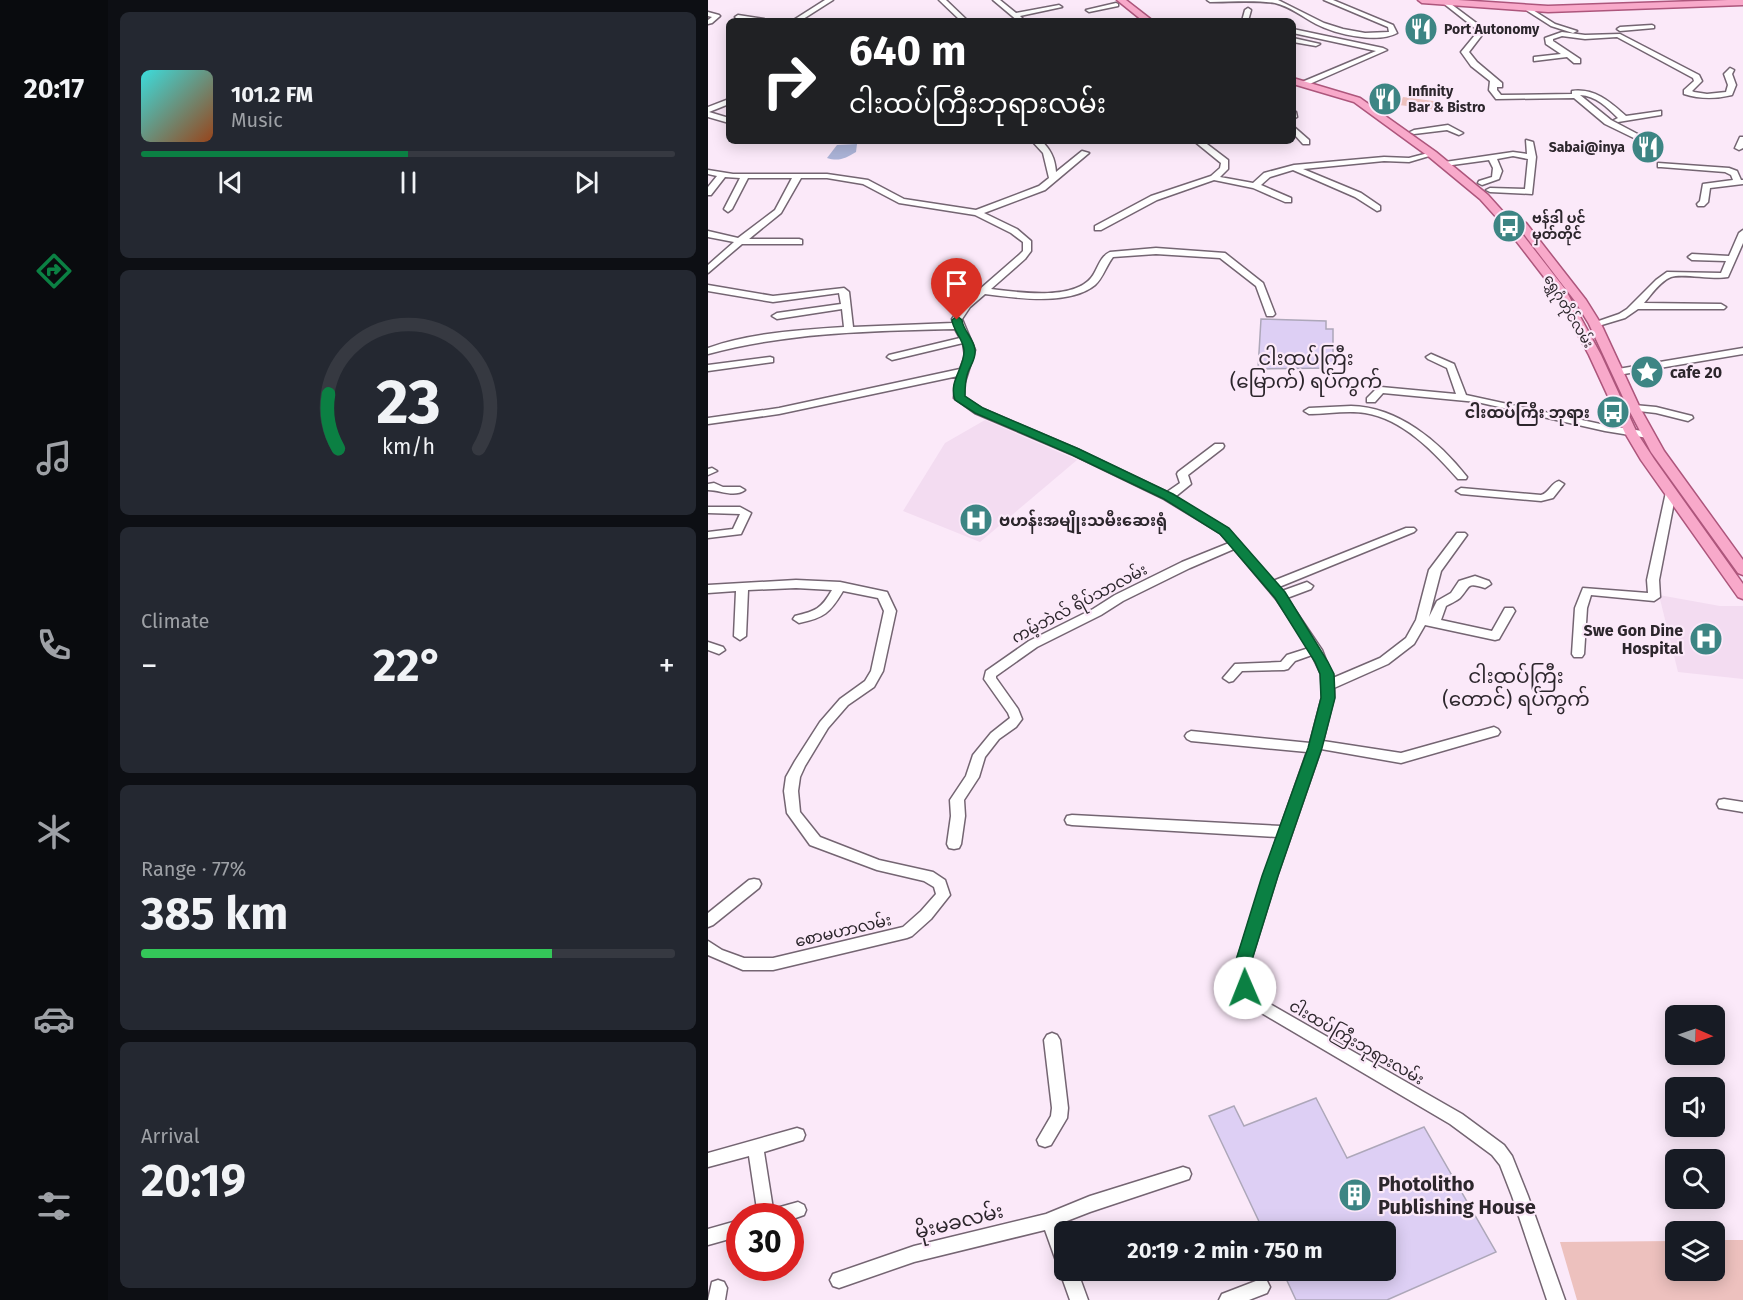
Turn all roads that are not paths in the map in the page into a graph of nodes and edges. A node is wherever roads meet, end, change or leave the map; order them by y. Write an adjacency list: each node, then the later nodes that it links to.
1 (830, 0): 23 (street)
2 (942, 0): 24 (street)
3 (996, 0): 20 (street)
4 (1210, 0): 5 (street)
5 (1255, 0): 6 (street)
6 (1330, 0)
7 (1422, 0): 12 (main road)
8 (1489, 0): 15 (main road)
9 (1653, 0): 14 (main road)
10 (1461, 1): 12 (main road); 17 (main road)
11 (1116, 2): 18 (street); 26 (main road); 27 (main road)
12 (1445, 2): 43 (street)
13 (1743, 2): 14 (main road)
14 (1630, 3): 15 (main road)
15 (1574, 6): 17 (main road)
16 (1059, 7): 20 (street)
17 (1525, 7): 33 (street)
18 (1089, 10)
19 (1248, 10): 28 (street)
20 (1015, 15): 25 (street)
21 (738, 17): 22 (street)
22 (744, 18)
23 (800, 18)
24 (962, 18)
25 (1018, 18)
26 (1134, 18)
27 (1144, 18)
28 (1246, 18)
29 (1616, 19): 31 (street)
30 (1652, 27): 31 (street)
31 (1620, 29): 33 (street)
32 (1296, 32): 42 (street)
33 (1602, 34): 36 (street); 39 (street)
34 (1296, 40): 35 (street)
35 (1332, 46)
36 (1568, 56): 37 (street); 38 (street)
37 (1537, 58)
38 (1576, 61)
39 (1730, 70)
40 (1296, 76): 42 (main road, ရွှေဂုံတိုင်လမ်း)
41 (1296, 81): 42 (main road, ရွှေဂုံတိုင်လမ်း)
42 (1309, 82): 51 (main road, ရွှေဂုံတိုင်လမ်း); 61 (main road, ရွှေဂုံတိုင်လမ်း)
43 (1577, 92): 47 (street); 49 (street)
44 (726, 103): 45 (street)
45 (708, 112): 48 (street)
46 (1658, 113): 47 (street)
47 (1624, 119): 49 (street)
48 (726, 120)
49 (1608, 122): 54 (street)
50 (1296, 131): 55 (street)
51 (1414, 132): 52 (street); 64 (main road, ရွှေဂုံတိုင်လမ်း)
52 (1459, 133)
53 (1743, 139): 59 (street)
54 (1645, 140)
55 (1306, 142)
56 (1529, 142): 62 (street)
57 (1042, 144): 73 (street)
58 (1202, 144): 72 (street)
59 (1739, 148)
60 (1085, 153): 73 (street)
61 (1432, 154): 65 (main road, ရွှေဂုံတိုင်လမ်း); 67 (street)
62 (1532, 157): 63 (street); 76 (street)
63 (1492, 158): 64 (street); 76 (street)
64 (1457, 162): 65 (street); 76 (main road, ရွှေဂုံတိုင်လမ်း)
65 (1445, 164): 120 (main road, ရွှေဂုံတိုင်လမ်း)
66 (1662, 165): 74 (street)
67 (1294, 167): 75 (street); 80 (street)
68 (708, 172): 69 (street)
69 (722, 175): 71 (street); 77 (street)
70 (798, 176): 71 (street); 82 (street); 86 (street)
71 (745, 177): 81 (street)
72 (1214, 178): 75 (street); 83 (street)
73 (1053, 179): 82 (street)
74 (1740, 182): 79 (street)
75 (1255, 186): 78 (street)
76 (1486, 186): 99 (main road, ရွှေဂုံတိုင်လမ်း)
77 (708, 193)
78 (1288, 200)
79 (1701, 204)
80 (1377, 208)
81 (728, 209)
82 (977, 213): 92 (street)
83 (1098, 228)
84 (1743, 233): 89 (street)
85 (708, 234): 86 (street)
86 (740, 241): 87 (street); 90 (street)
87 (799, 242)
88 (1692, 257): 89 (street)
89 (1730, 260): 95 (street)
90 (708, 270)
91 (708, 288): 93 (street)
92 (983, 291): 97 (street); 100 (street)
93 (773, 299): 94 (street); 98 (street)
94 (845, 306): 98 (street); 101 (street)
95 (1637, 306): 96 (street); 99 (street)
96 (1721, 307)
97 (1270, 314)
98 (777, 316): 102 (street)
99 (1595, 324): 113 (main road, ရွှေဂုံတိုင်လမ်း)
100 (957, 326): 101 (street); 103 (street)
101 (849, 329): 102 (street)
102 (779, 336): 105 (street)
103 (967, 339): 108 (street); 112 (street, ငါးထပ်ကြီးဘုရားလမ်း)
104 (708, 344): 105 (street)
105 (720, 346): 106 (street)
106 (708, 351)
107 (1743, 351): 113 (street)
108 (892, 357)
109 (1431, 357): 114 (street)
110 (770, 360): 111 (street)
111 (708, 368)
112 (962, 372): 119 (street); 129 (street, ငါးထပ်ကြီးဘုရားလမ်း)
113 (1618, 372): 116 (main road, ရွှေဂုံတိုင်လမ်း)
114 (1462, 397): 115 (street); 120 (street)
115 (1371, 400)
116 (1634, 408): 118 (street); 121 (main road, ရွှေဂုံတိုင်လမ်း)
117 (1309, 411): 123 (street)
118 (1688, 418)
119 (708, 421)
120 (1631, 433): 121 (street); 128 (main road, ရွှေဂုံတိုင်လမ်း)
121 (1648, 435): 135 (main road, ရွှေဂုံတိုင်လမ်း)
122 (1219, 446): 129 (street)
123 (1462, 477)
124 (1559, 484): 127 (street)
125 (708, 487): 126 (street)
126 (740, 490)
127 (1461, 491)
128 (1671, 492): 142 (main road, ရွှေဂုံတိုင်လမ်း); 148 (street)
129 (1168, 497): 134 (street, ငါးထပ်ကြီးဘုရားလမ်း)
130 (708, 510): 132 (street)
131 (1410, 530): 141 (street)
132 (708, 535)
133 (1461, 535): 145 (street)
134 (1237, 544): 141 (street, ငါးထပ်ကြီးဘုရားလမ်း); 158 (street, ကမ့်ဘဲလ် ရိပ်သာလမ်း)
135 (1743, 570)
136 (1485, 584): 145 (street)
137 (742, 586): 138 (street, စောမဟာလမ်း); 140 (street, စောမဟာလမ်း); 146 (street)
138 (840, 586): 144 (street); 161 (street, စောမဟာလမ်း)
139 (1307, 586): 141 (street)
140 (708, 589)
141 (1276, 591): 147 (street, ငါးထပ်ကြီးဘုရားလမ်း)
142 (1743, 594)
143 (1509, 611): 145 (street)
144 (799, 619)
145 (1428, 622): 150 (street)
146 (740, 636)
147 (1316, 650): 149 (street); 150 (street, ငါးထပ်ကြီးဘုရားလမ်း)
148 (1578, 654)
149 (1229, 678)
150 (1329, 685): 153 (street, ငါးထပ်ကြီးဘုရားလမ်း)
151 (1494, 732): 153 (street)
152 (1191, 736): 153 (street)
153 (1316, 746): 157 (street, ငါးထပ်ကြီးဘုရားလမ်း)
154 (1724, 804): 155 (street)
155 (1743, 807)
156 (1072, 820): 157 (street)
157 (1287, 832): 178 (street, ငါးထပ်ကြီးဘုရားလမ်း)
158 (954, 844)
159 (754, 884): 160 (street)
160 (708, 921)
161 (708, 947)
162 (1052, 1040): 164 (street)
163 (797, 1135): 165 (street)
164 (1045, 1140)
165 (755, 1146): 166 (street); 168 (street)
166 (708, 1160)
167 (1183, 1174): 169 (street, မိုးမခလမ်း)
168 (764, 1203)
169 (1050, 1221): 171 (street); 173 (street, မိုးမခလမ်း)
170 (726, 1232): 172 (street)
171 (1054, 1232)
172 (708, 1237)
173 (838, 1280)
174 (1072, 1281): 176 (street)
175 (1261, 1287): 177 (street)
176 (1079, 1300)
177 (1228, 1300)
178 (1556, 1300)

